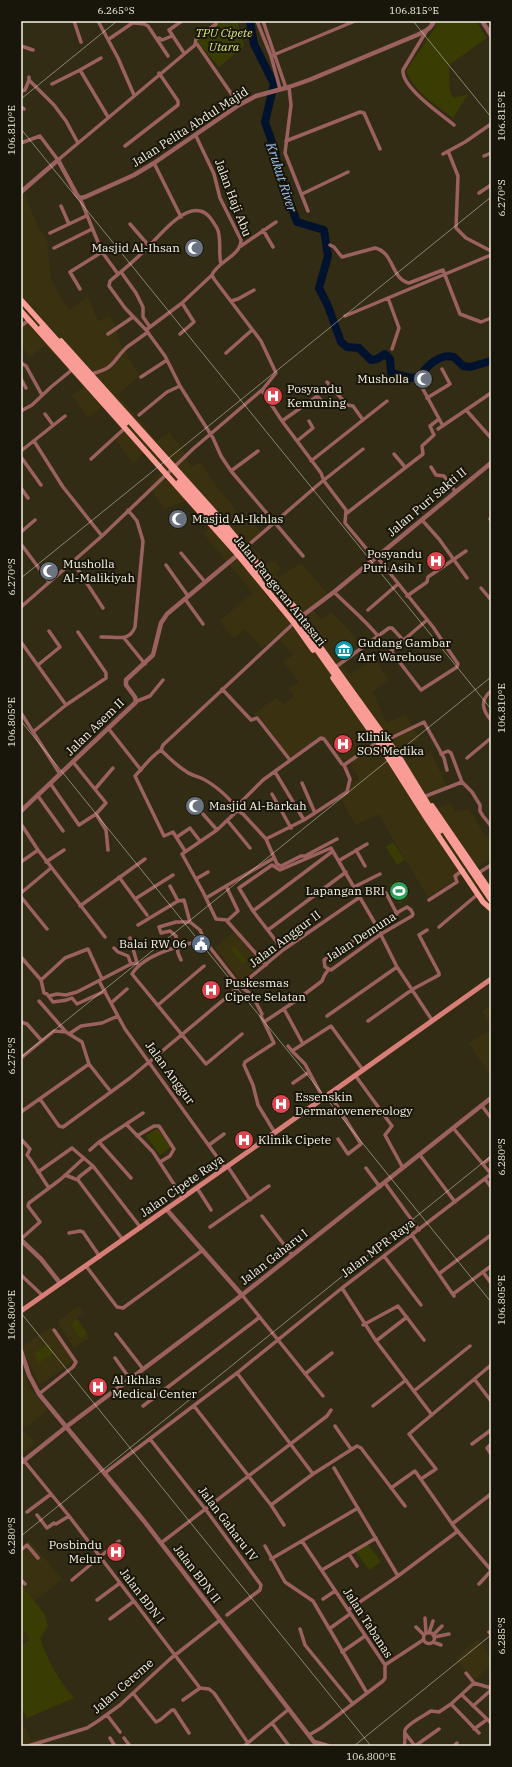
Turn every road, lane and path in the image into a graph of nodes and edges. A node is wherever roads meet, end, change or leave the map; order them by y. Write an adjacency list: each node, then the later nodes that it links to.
1 (74, 21): 16 (street)
2 (98, 21): 15 (street)
3 (182, 21): 13 (street)
4 (257, 21): 23 (street)
5 (263, 21): 21 (street)
6 (355, 21): 21 (street)
7 (434, 21): 11 (street)
8 (482, 21): 12 (street)
9 (135, 22): 15 (street); 22 (street)
10 (216, 24): 17 (street)
11 (427, 30): 28 (street, Jalan Pelita Abdul Majid); 35 (street)
12 (491, 35)
13 (172, 36): 14 (street); 20 (street)
14 (159, 38)
15 (108, 39): 31 (street)
16 (81, 42)
17 (195, 45): 20 (street); 32 (street)
18 (21, 46): 19 (street)
19 (34, 50)
20 (184, 53): 26 (street)
21 (276, 55): 23 (street); 28 (street)
22 (168, 56)
23 (271, 56): 29 (street)
24 (101, 58): 25 (street)
25 (80, 70): 27 (street); 33 (street)
26 (160, 73): 31 (street); 40 (street)
27 (52, 84)
28 (287, 87): 29 (street, Jalan Pelita Abdul Majid); 37 (street)
29 (279, 89): 32 (street, Jalan Pelita Abdul Majid)
30 (21, 91): 39 (street)
31 (134, 95): 33 (street)
32 (239, 105): 36 (street, Jalan Pelita Abdul Majid)
33 (108, 117): 39 (street)
34 (491, 124): 42 (street)
35 (454, 125)
36 (196, 136): 47 (street, Jalan Pelita Abdul Majid); 66 (street, Jalan Haji Abu)
37 (286, 141): 41 (street); 51 (street)
38 (21, 143): 46 (street)
39 (78, 143): 46 (street)
40 (125, 146)
41 (380, 149)
42 (448, 151): 44 (street); 69 (street)
43 (491, 153): 45 (street)
44 (443, 154)
45 (484, 156)
46 (58, 160): 50 (street); 53 (street)
47 (154, 164): 53 (street, Jalan Pelita Abdul Majid); 57 (street)
48 (348, 172): 51 (street)
49 (491, 185): 52 (street)
50 (21, 192)
51 (302, 194): 55 (street)
52 (479, 194)
53 (80, 198): 56 (street)
54 (61, 206): 59 (street)
55 (308, 211)
56 (86, 216): 59 (street); 61 (street)
57 (181, 217): 65 (street); 72 (street)
58 (276, 222): 62 (street)
59 (69, 224): 63 (street)
60 (130, 224): 65 (street)
61 (92, 229): 68 (street); 70 (street)
62 (263, 230): 66 (street); 67 (street)
63 (50, 233)
64 (330, 245): 74 (street)
65 (149, 246): 73 (street)
66 (241, 246): 72 (street, Jalan Haji Abu)
67 (273, 246)
68 (54, 248)
69 (491, 250)
70 (102, 252): 73 (street); 76 (street)
71 (491, 255): 74 (street)
72 (220, 264): 75 (street, Jalan Haji Abu)
73 (120, 273): 86 (street); 90 (street)
74 (444, 274): 79 (street); 87 (street)
75 (212, 275): 81 (street); 82 (street, Jalan Haji Abu)
76 (80, 289)
77 (254, 290): 81 (street)
78 (21, 296): 101 (main road, Jalan Pangeran Antasari)
79 (388, 298): 85 (street); 95 (street)
80 (21, 300): 275 (main road, bridge)
81 (231, 301): 91 (street)
82 (182, 302): 90 (street, Jalan Haji Abu); 94 (street)
83 (21, 306): 275 (main road, bridge)
84 (21, 311): 88 (main road, Jalan Pangeran Antasari)
85 (345, 316)
86 (133, 317): 92 (street); 93 (street)
87 (491, 318)
88 (29, 320): 89 (street); 99 (main road, Jalan Pangeran Antasari)
89 (21, 326)
90 (150, 327): 92 (street, Jalan Haji Abu)
91 (252, 330): 96 (street); 108 (street)
92 (147, 331): 97 (street); 101 (street, Jalan Haji Abu)
93 (108, 334)
94 (180, 334)
95 (392, 348)
96 (226, 352)
97 (167, 360): 102 (street); 106 (street)
98 (21, 363): 110 (street)
99 (73, 369): 110 (street); 125 (main road, Jalan Pangeran Antasari)
100 (442, 369): 111 (street)
101 (91, 374): 139 (main road, Jalan Pangeran Antasari)
102 (141, 377)
103 (21, 379): 107 (street)
104 (418, 380): 111 (street)
105 (327, 382): 120 (street)
106 (180, 386): 117 (street); 127 (street)
107 (26, 388)
108 (263, 389): 121 (street); 127 (street)
109 (491, 393): 114 (street)
110 (42, 395): 115 (street)
111 (428, 398): 119 (street)
112 (322, 401): 121 (street)
113 (387, 401): 120 (street)
114 (467, 410): 124 (street); 128 (street)
115 (21, 411)
116 (45, 414): 123 (street)
117 (139, 414)
118 (65, 416): 123 (street)
119 (439, 419): 124 (street); 140 (street)
120 (363, 420): 137 (street)
121 (282, 421): 130 (street)
122 (309, 421): 130 (street)
123 (53, 425): 129 (street)
124 (443, 426): 126 (street)
125 (125, 428): 136 (street); 143 (main road, Jalan Pangeran Antasari)
126 (438, 429)
127 (210, 433): 139 (street); 142 (street)
128 (491, 438)
129 (34, 441): 131 (street); 157 (street)
130 (296, 441): 137 (street)
131 (22, 449)
132 (363, 449): 144 (street)
133 (258, 451): 142 (street)
134 (394, 454): 140 (street)
135 (21, 457): 145 (street)
136 (91, 459)
137 (311, 461): 144 (street)
138 (491, 463): 147 (street, Jalan Puri Sakti II)
139 (175, 466): 143 (street); 149 (main road, Jalan Pangeran Antasari)
140 (405, 467): 152 (street)
141 (431, 467): 147 (street)
142 (230, 471): 155 (street)
143 (166, 474): 150 (main road, Jalan Pangeran Antasari); 151 (street)
144 (324, 481): 152 (street); 155 (street)
145 (41, 485)
146 (21, 488): 148 (street)
147 (455, 491): 154 (street, Jalan Puri Sakti II)
148 (28, 498)
149 (203, 499): 150 (main road); 159 (main road, Jalan Pangeran Antasari)
150 (195, 507): 162 (main road, Jalan Pangeran Antasari)
151 (128, 510): 157 (street); 187 (street)
152 (347, 513): 164 (street)
153 (35, 520): 156 (street)
154 (422, 520): 164 (street, Jalan Puri Sakti II); 165 (street)
155 (274, 522): 159 (street); 163 (street)
156 (21, 532)
157 (102, 536): 166 (street)
158 (21, 544): 169 (street)
159 (245, 548): 162 (street, Jalan Asem II); 180 (main road, Jalan Pangeran Antasari)
160 (466, 550): 165 (street)
161 (181, 553): 170 (street)
162 (238, 555): 170 (street, Jalan Asem II); 180 (main road, Jalan Pangeran Antasari)
163 (303, 556)
164 (376, 558): 171 (street); 173 (street, Jalan Puri Sakti II)
165 (453, 560): 168 (street); 174 (street)
166 (73, 562): 169 (street); 178 (street)
167 (166, 565): 175 (street)
168 (467, 578)
169 (49, 582): 177 (street)
170 (205, 582): 175 (street, Jalan Asem II)
171 (398, 584): 174 (street); 179 (street)
172 (481, 588): 176 (street)
173 (334, 592): 180 (street, Jalan Puri Sakti II); 185 (street)
174 (407, 596): 181 (street)
175 (186, 597): 182 (street); 190 (street, Jalan Asem II)
176 (491, 600)
177 (21, 607)
178 (103, 608)
179 (368, 610)
180 (298, 620): 192 (main road, Jalan Pangeran Antasari); 193 (main road, Jalan Pangeran Antasari); 195 (street)
181 (427, 620): 188 (street); 188 (street)
182 (203, 624)
183 (49, 631): 191 (street)
184 (78, 632): 198 (street)
185 (378, 636): 188 (street); 192 (street)
186 (102, 637): 187 (street)
187 (124, 638): 190 (street)
188 (403, 640)
189 (21, 642): 191 (street)
190 (145, 664): 197 (street, Jalan Asem II)
191 (38, 665): 198 (street)
192 (336, 665): 193 (main road); 203 (main road, Jalan Pangeran Antasari)
193 (327, 669): 205 (main road, Jalan Pangeran Antasari)
194 (163, 680): 197 (street)
195 (222, 689): 206 (street); 209 (street)
196 (491, 691): 200 (street)
197 (136, 700): 201 (street, Jalan Asem II)
198 (66, 705): 202 (street)
199 (21, 713): 202 (street)
200 (491, 720)
201 (108, 728): 210 (street, Jalan Asem II); 213 (street)
202 (33, 732): 216 (street)
203 (388, 737): 205 (street); 207 (street); 223 (main road, Jalan Pangeran Antasari)
204 (491, 738): 208 (street)
205 (378, 742): 211 (street); 256 (main road, Jalan Pangeran Antasari)
206 (161, 750): 213 (street); 224 (street)
207 (441, 754): 214 (street); 217 (street)
208 (467, 758)
209 (290, 760): 211 (street); 215 (street)
210 (73, 762): 216 (street, Jalan Asem II); 220 (street)
211 (344, 765): 226 (street)
212 (113, 768): 220 (street)
213 (140, 770): 236 (street)
214 (447, 770)
215 (275, 772): 224 (street); 230 (street)
216 (60, 774): 218 (street, Jalan Asem II)
217 (462, 782): 223 (street); 232 (street)
218 (50, 783): 222 (street, Jalan Asem II); 227 (street)
219 (302, 783): 226 (street)
220 (95, 789): 227 (street)
221 (272, 794): 233 (street)
222 (38, 796): 225 (street, Jalan Asem II); 235 (street)
223 (426, 796): 267 (main road, Jalan Pangeran Antasari)
224 (237, 809): 229 (street); 237 (street)
225 (21, 810)
226 (315, 813): 230 (street)
227 (96, 814): 244 (street)
228 (203, 814): 234 (street)
229 (227, 820): 234 (street); 241 (street)
230 (304, 820): 233 (street)
231 (21, 824): 242 (street)
232 (491, 826)
233 (290, 828): 237 (street)
234 (217, 830): 239 (street)
235 (63, 831)
236 (176, 837): 239 (street); 246 (street)
237 (266, 839): 248 (street)
238 (337, 839): 248 (street)
239 (200, 841): 246 (street)
240 (367, 844): 245 (street)
241 (250, 848)
242 (38, 850): 251 (street); 252 (street)
243 (64, 850): 252 (street)
244 (108, 850)
245 (356, 850): 250 (street); 254 (street)
246 (185, 851): 263 (street)
247 (334, 851): 250 (street); 279 (street); 279 (street)
248 (274, 858): 265 (street)
249 (145, 859): 262 (street)
250 (340, 860): 258 (street)
251 (21, 862)
252 (46, 862): 255 (street)
253 (491, 865): 259 (street)
254 (365, 866)
255 (51, 868): 270 (street); 277 (street)
256 (463, 870): 269 (main road, Jalan Pangeran Antasari); 274 (street)
257 (208, 872): 263 (street)
258 (346, 872): 266 (street); 288 (street)
259 (480, 872)
260 (380, 874): 266 (street)
261 (173, 875): 273 (street)
262 (119, 877): 273 (street); 277 (street)
263 (196, 879): 272 (street)
264 (170, 886): 276 (street)
265 (226, 886): 272 (street); 282 (street)
266 (354, 887): 271 (street)
267 (491, 892)
268 (386, 893): 280 (street)
269 (478, 894): 278 (main road, Jalan Pangeran Antasari); 286 (street)
270 (21, 896): 287 (street)
271 (360, 897): 285 (street); 296 (street, Jalan Anggur II)
272 (206, 898): 282 (street)
273 (135, 899): 281 (street)
274 (429, 900)
275 (489, 900): 278 (main road)
276 (178, 901): 283 (street); 284 (street)
277 (80, 906): 291 (street)
278 (491, 909)
279 (253, 911): 288 (street)
280 (397, 914): 285 (street, Jalan Demuna); 290 (street, Jalan Demuna)
281 (147, 915)
282 (227, 920): 301 (street)
283 (190, 922): 293 (street); 294 (street)
284 (138, 925)
285 (376, 925): 290 (street); 304 (street, Jalan Demuna)
286 (439, 927)
287 (47, 929)
288 (268, 930): 296 (street)
289 (427, 930): 309 (street)
290 (381, 934): 303 (street); 304 (street, Jalan Demuna)
291 (104, 937)
292 (130, 938): 300 (street)
293 (204, 940): 294 (street); 308 (street)
294 (178, 947): 298 (street); 300 (street)
295 (114, 948): 299 (street)
296 (283, 950): 301 (street, Jalan Anggur II)
297 (21, 957): 306 (street)
298 (181, 960)
299 (131, 964): 300 (street); 307 (street)
300 (138, 964): 315 (street)
301 (266, 965): 308 (street, Jalan Anggur II)
302 (204, 966): 315 (street)
303 (397, 967): 309 (street); 318 (street)
304 (328, 970): 316 (street)
305 (491, 979): 319 (main road, Jalan Cipete Raya)
306 (41, 980): 307 (street, Jalan Anggur); 312 (street)
307 (101, 980): 311 (street, Jalan Anggur); 312 (street)
308 (240, 986): 322 (street); 325 (street, Jalan Anggur II)
309 (412, 989): 319 (street); 320 (street)
310 (127, 990): 314 (street)
311 (105, 991): 312 (street); 314 (street, Jalan Anggur)
312 (49, 996)
313 (39, 1001): 323 (street)
314 (111, 1002): 317 (street, Jalan Anggur)
315 (158, 1006): 325 (street)
316 (284, 1009): 322 (street); 327 (street)
317 (118, 1016): 323 (street); 331 (street, Jalan Anggur)
318 (327, 1016)
319 (432, 1020): 333 (main road, Jalan Cipete Raya)
320 (368, 1021)
321 (21, 1022): 326 (street)
322 (264, 1022): 348 (street)
323 (68, 1033): 326 (street); 332 (street)
324 (242, 1034): 325 (street)
325 (181, 1035): 331 (street, Jalan Anggur II)
326 (42, 1041): 330 (street)
327 (303, 1044): 329 (street); 333 (street)
328 (288, 1046): 329 (street)
329 (292, 1051): 334 (street)
330 (21, 1058)
331 (150, 1061): 337 (street, Jalan Anggur II); 354 (street, Jalan Anggur)
332 (89, 1064): 337 (street); 341 (street)
333 (363, 1070): 335 (main road, Jalan Cipete Raya)
334 (310, 1072): 336 (street); 339 (street)
335 (355, 1075): 338 (main road, Jalan Cipete Raya); 364 (street)
336 (293, 1083)
337 (111, 1092): 341 (street, Jalan Anggur II)
338 (329, 1094): 339 (main road, Jalan Cipete Raya); 352 (street)
339 (323, 1098): 348 (main road, Jalan Cipete Raya)
340 (491, 1098): 342 (street, Jalan Gaharu I)
341 (40, 1099): 343 (street)
342 (482, 1106): 345 (street); 347 (street, Jalan Gaharu I)
343 (21, 1112)
344 (143, 1113): 346 (street)
345 (491, 1118)
346 (126, 1124): 350 (street); 353 (street)
347 (456, 1131): 356 (street, Jalan Gaharu I); 360 (street)
348 (275, 1133): 362 (main road, Jalan Cipete Raya)
349 (224, 1134): 354 (street)
350 (137, 1136): 359 (street); 359 (street)
351 (21, 1139): 365 (street)
352 (338, 1139)
353 (99, 1142): 355 (street); 368 (street)
354 (209, 1145): 362 (street, Jalan Anggur)
355 (90, 1150)
356 (420, 1155): 364 (street, Jalan Gaharu I); 379 (street)
357 (491, 1157): 360 (street)
358 (84, 1158): 361 (street); 365 (street); 367 (street)
359 (160, 1162): 377 (street)
360 (483, 1164): 366 (street)
361 (93, 1166): 370 (street); 384 (street)
362 (227, 1168): 376 (main road, Jalan Cipete Raya); 378 (street, Jalan Anggur)
363 (366, 1168): 373 (street)
364 (404, 1169): 371 (street, Jalan Gaharu I)
365 (38, 1172): 375 (street)
366 (491, 1174): 369 (street, Jalan MPR Raya)
367 (66, 1175): 370 (street); 375 (street)
368 (131, 1178)
369 (485, 1179): 374 (street); 379 (street, Jalan MPR Raya)
370 (78, 1180): 390 (street)
371 (385, 1183): 373 (street, Jalan Gaharu I); 385 (street)
372 (269, 1186): 378 (street)
373 (380, 1187): 392 (street, Jalan Gaharu I)
374 (491, 1187)
375 (49, 1188): 389 (street)
376 (197, 1188): 377 (main road, Jalan Cipete Raya); 381 (street)
377 (183, 1198): 380 (main road, Jalan Cipete Raya)
378 (250, 1200): 383 (street)
379 (455, 1202): 385 (street, Jalan MPR Raya)
380 (167, 1210): 384 (main road, Jalan Cipete Raya); 391 (street)
381 (211, 1210)
382 (262, 1216): 392 (street)
383 (210, 1227)
384 (141, 1228): 390 (main road, Jalan Cipete Raya)
385 (419, 1230): 387 (street, Jalan MPR Raya)
386 (69, 1233): 393 (street)
387 (412, 1235): 394 (street, Jalan MPR Raya); 398 (street)
388 (491, 1235): 398 (street)
389 (21, 1239): 400 (street)
390 (123, 1240): 393 (main road, Jalan Cipete Raya)
391 (203, 1250): 395 (street); 404 (street)
392 (292, 1255): 404 (street, Jalan Gaharu I)
393 (100, 1256): 395 (main road, Jalan Cipete Raya)
394 (384, 1256): 402 (street, Jalan MPR Raya); 405 (street)
395 (86, 1266): 400 (main road, Jalan Cipete Raya)
396 (491, 1266): 397 (street)
397 (483, 1272): 398 (street); 401 (street)
398 (440, 1273)
399 (21, 1275): 403 (street)
400 (60, 1283): 403 (main road, Jalan Cipete Raya)
401 (491, 1283)
402 (342, 1288): 409 (street); 413 (street, Jalan MPR Raya)
403 (42, 1295): 406 (main road, Jalan Cipete Raya)
404 (242, 1295): 407 (street); 420 (street, Jalan Gaharu I)
405 (421, 1305)
406 (21, 1311)
407 (260, 1317): 413 (street); 430 (street)
408 (408, 1317): 409 (street); 412 (street); 414 (street)
409 (364, 1325): 414 (street)
410 (54, 1330): 427 (street)
411 (116, 1334): 420 (street)
412 (424, 1340)
413 (278, 1341): 421 (street, Jalan MPR Raya); 422 (street)
414 (376, 1341): 424 (street)
415 (470, 1346): 426 (street)
416 (21, 1351): 427 (street, Jalan BDN II)
417 (332, 1353): 422 (street)
418 (114, 1358): 423 (street)
419 (491, 1365): 425 (street)
420 (143, 1369): 423 (street, Jalan Gaharu I)
421 (237, 1373): 431 (street, Jalan MPR Raya); 439 (street)
422 (305, 1374): 428 (street)
423 (130, 1379): 436 (street, Jalan Gaharu I)
424 (406, 1380): 426 (street); 432 (street)
425 (475, 1380): 429 (street); 434 (street)
426 (414, 1392): 434 (street)
427 (39, 1394): 436 (street, Jalan BDN II)
428 (323, 1396)
429 (491, 1401)
430 (143, 1406)
431 (194, 1406): 438 (street, Jalan MPR Raya); 448 (street)
432 (373, 1406)
433 (331, 1410): 439 (street)
434 (432, 1415): 449 (street)
435 (335, 1426): 442 (street)
436 (66, 1427): 444 (street, Jalan Gaharu I); 446 (street, Jalan BDN II)
437 (491, 1430): 440 (street)
438 (150, 1439): 446 (street, Jalan MPR Raya); 456 (street, Jalan Gaharu IV)
439 (290, 1443): 447 (street); 448 (street)
440 (472, 1444)
441 (491, 1444): 443 (street)
442 (351, 1449): 447 (street); 450 (street)
443 (491, 1454)
444 (22, 1460): 451 (street, Jalan BDN I)
445 (334, 1468): 455 (street)
446 (106, 1472): 466 (street, Jalan BDN II)
447 (313, 1474): 453 (street)
448 (247, 1476): 453 (street); 456 (street)
449 (421, 1479): 450 (street); 460 (street)
450 (391, 1488): 454 (street)
451 (51, 1494): 457 (street); 459 (street, Jalan BDN I)
452 (491, 1494): 460 (street)
453 (271, 1505): 461 (street)
454 (405, 1506)
455 (358, 1508): 463 (street); 465 (street)
456 (206, 1509): 466 (street); 487 (street, Jalan Gaharu IV)
457 (27, 1512)
458 (37, 1515): 459 (street)
459 (68, 1516): 470 (street, Jalan BDN I)
460 (452, 1524): 462 (street)
461 (284, 1525)
462 (458, 1531): 475 (street); 476 (street)
463 (376, 1538): 469 (street); 476 (street)
464 (119, 1541): 470 (street)
465 (302, 1541): 472 (street); 474 (street, Jalan Tabanas)
466 (161, 1543): 490 (street, Jalan BDN II)
467 (265, 1546): 472 (street)
468 (21, 1550): 471 (street)
469 (349, 1554): 473 (street); 474 (street)
470 (100, 1556): 478 (street); 479 (street, Jalan BDN I)
471 (38, 1558)
472 (271, 1559): 495 (street)
473 (357, 1566)
474 (322, 1570): 482 (street, Jalan Tabanas)
475 (491, 1570): 481 (street)
476 (398, 1576): 486 (street)
477 (21, 1580): 480 (street)
478 (72, 1580)
479 (120, 1583): 484 (street); 485 (street, Jalan BDN I)
480 (25, 1584)
481 (479, 1584)
482 (335, 1591): 483 (street); 486 (street, Jalan Tabanas)
483 (323, 1598)
484 (97, 1600)
485 (134, 1601): 488 (street); 504 (street, Jalan BDN I)
486 (349, 1612): 495 (street); 498 (street, Jalan Tabanas)
487 (227, 1614)
488 (110, 1618)
489 (425, 1618): 496 (street)
490 (220, 1620): 504 (street, Jalan Cereme); 517 (street, Jalan BDN II)
491 (433, 1621): 496 (street)
492 (442, 1626): 499 (street)
493 (416, 1627): 496 (street)
494 (300, 1629): 514 (street)
495 (329, 1629): 503 (street)
496 (426, 1634): 499 (street); 500 (street)
497 (449, 1634): 499 (street)
498 (365, 1636): 503 (street); 505 (street, Jalan Tabanas)
499 (434, 1636): 501 (street)
500 (423, 1640): 501 (street); 505 (street)
501 (433, 1642): 502 (street)
502 (441, 1645)
503 (342, 1652): 511 (street)
504 (174, 1656): 508 (street, Jalan BDN I); 510 (street, Jalan Cereme)
505 (385, 1665): 511 (street, Jalan Tabanas)
506 (466, 1673): 507 (street)
507 (474, 1683): 509 (street); 512 (street)
508 (200, 1688): 513 (street); 531 (street, Jalan BDN I)
509 (491, 1689): 516 (street)
510 (133, 1693): 518 (street, Jalan Cereme); 526 (street)
511 (367, 1693): 514 (street, Jalan Tabanas)
512 (462, 1695): 515 (street); 516 (street)
513 (183, 1700)
514 (353, 1704): 528 (street, Jalan Tabanas)
515 (451, 1704): 523 (street); 525 (street)
516 (473, 1706): 521 (street)
517 (289, 1709): 520 (street, Jalan BDN I); 528 (street, Jalan BDN II)
518 (107, 1715): 524 (street); 532 (street, Jalan Cereme)
519 (485, 1721): 523 (street)
520 (272, 1723): 531 (street, Jalan BDN I); 535 (street)
521 (491, 1724)
522 (439, 1729): 538 (street)
523 (474, 1729): 527 (street)
524 (120, 1732)
525 (405, 1732): 537 (street); 538 (street)
526 (189, 1733)
527 (479, 1734)
528 (309, 1735): 536 (street, Jalan BDN II)
529 (110, 1738): 533 (street)
530 (124, 1738): 534 (street)
531 (246, 1745)
532 (28, 1746)
533 (115, 1746)
534 (130, 1746)
535 (289, 1746)
536 (328, 1746)
537 (404, 1746)
538 (415, 1746)

